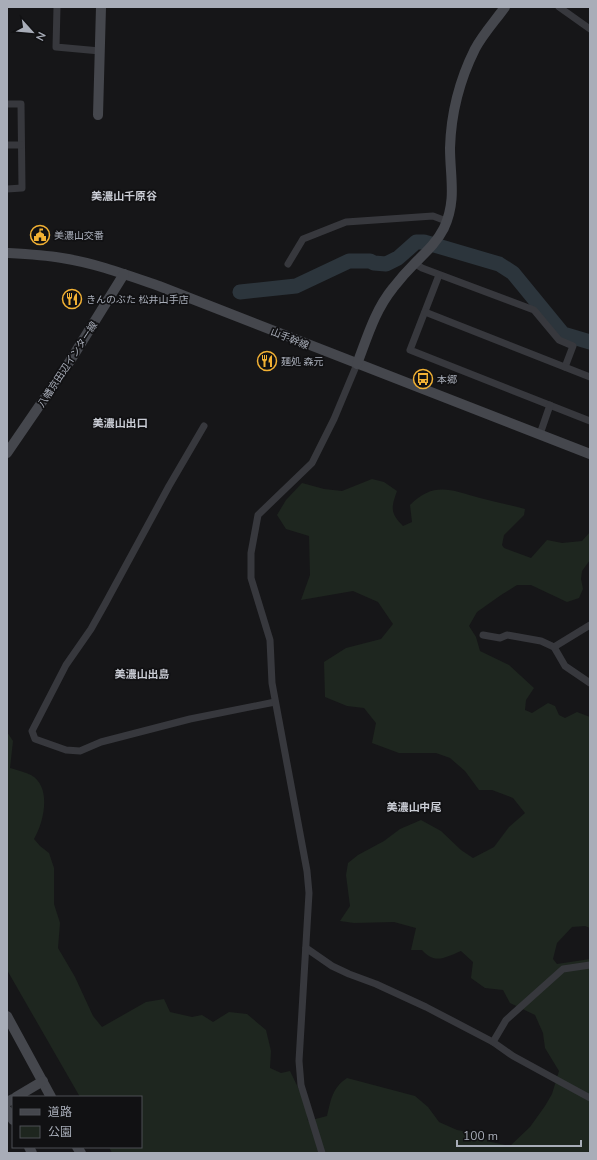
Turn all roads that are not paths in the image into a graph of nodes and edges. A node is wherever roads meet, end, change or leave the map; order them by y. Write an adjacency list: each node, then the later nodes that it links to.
1 (57, 7): 6 (street)
2 (101, 7): 6 (main road)
3 (505, 7): 12 (main road)
4 (559, 7): 5 (street)
5 (590, 29)
6 (100, 51): 8 (main road)
7 (7, 104): 10 (street)
8 (98, 115)
9 (7, 145): 10 (street)
10 (21, 145): 11 (street)
11 (7, 189)
12 (446, 221): 14 (main road); 15 (street)
13 (7, 253): 16 (main road, 山手幹線)
14 (414, 263): 17 (street); 19 (main road)
15 (288, 264)
16 (124, 274): 19 (main road, 山手幹線); 26 (main road, 八幡京田辺インター線)
17 (440, 275): 18 (street); 20 (street)
18 (425, 312): 20 (street); 22 (street)
19 (357, 364): 25 (main road, 山手幹線); 32 (street)
20 (565, 367): 21 (street)
21 (590, 377)
22 (550, 405): 23 (street); 25 (street)
23 (590, 421)
24 (204, 426): 32 (street)
25 (540, 434): 27 (main road, 山手幹線)
26 (7, 453)
27 (590, 454)
28 (590, 625): 30 (street)
29 (484, 635): 30 (street)
30 (554, 647): 31 (street)
31 (588, 679)
32 (275, 702): 33 (street)
33 (306, 948): 36 (street); 41 (street)
34 (590, 965): 36 (street)
35 (7, 1016): 37 (main road)
36 (493, 1042): 40 (street)
37 (43, 1081): 38 (main road); 39 (main road)
38 (18, 1096)
39 (50, 1096)
40 (590, 1098)
41 (322, 1153)

